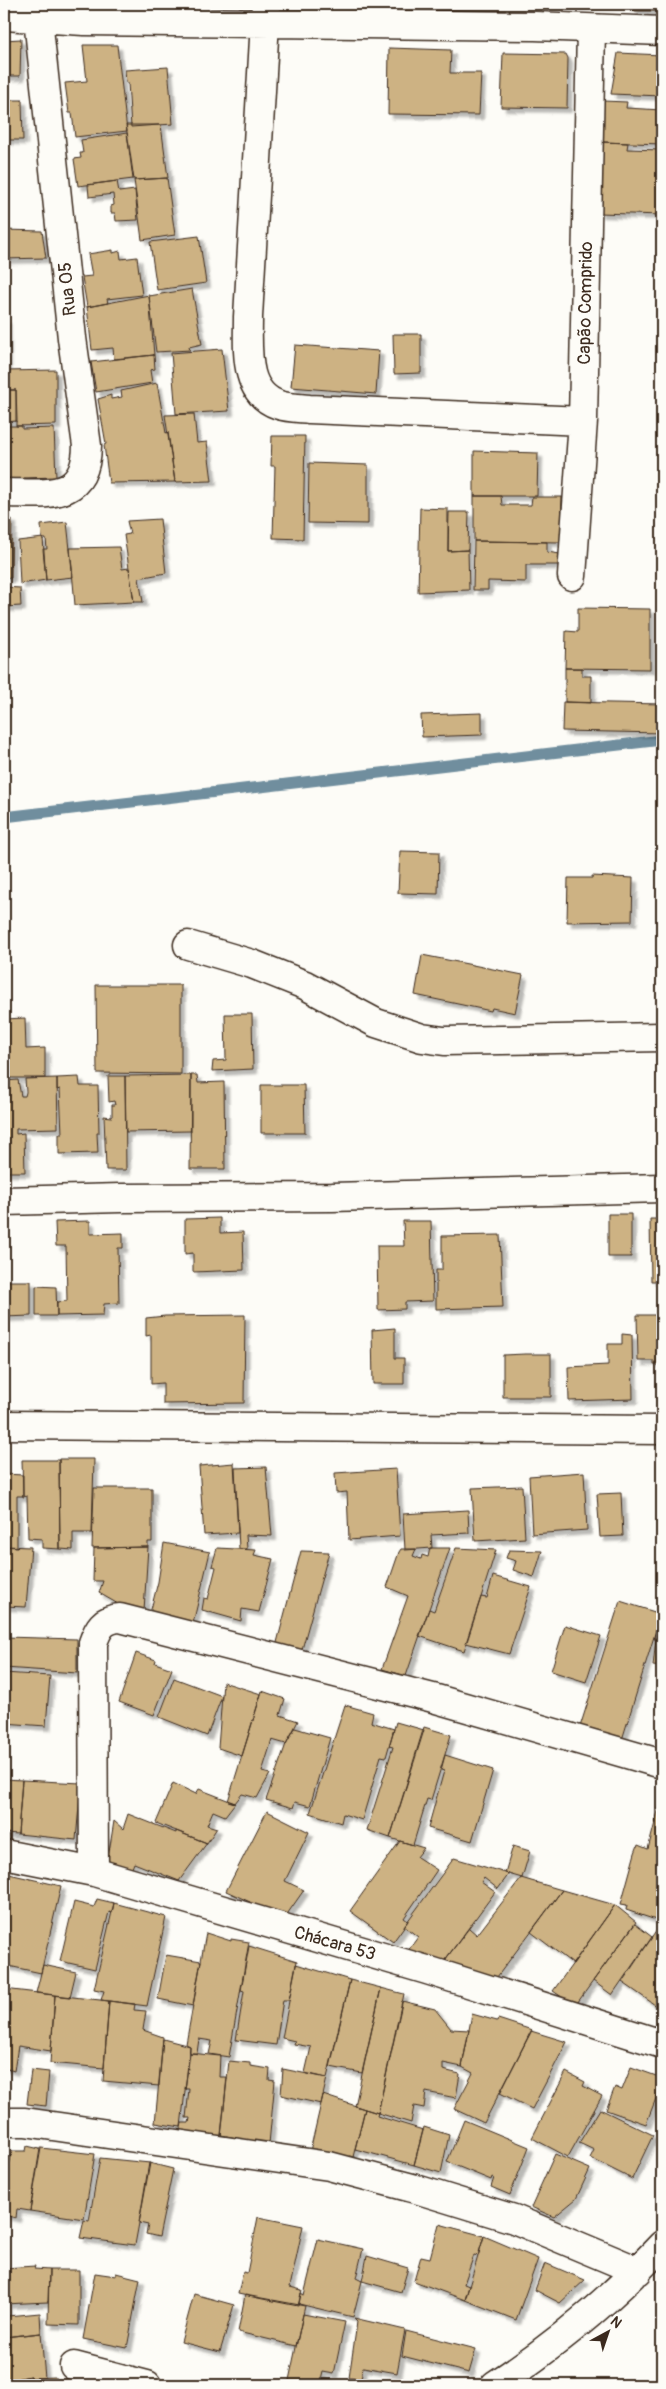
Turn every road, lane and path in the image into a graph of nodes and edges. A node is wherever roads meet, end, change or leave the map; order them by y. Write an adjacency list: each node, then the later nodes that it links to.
1 (266, 14): 2 (street); 4 (street); 7 (street)
2 (535, 15): 5 (street)
3 (4, 16): 4 (street)
4 (38, 18): 8 (street, Rua 05)
5 (591, 30): 6 (street); 7 (street, Capão Comprido)
6 (662, 31)
7 (583, 421): 9 (street, Capão Comprido)
8 (4, 493)
9 (572, 576)
10 (188, 944): 11 (street)
11 (662, 1037)
12 (662, 1188): 13 (street)
13 (4, 1201)
14 (4, 1425): 15 (street)
15 (662, 1430)
16 (662, 1764): 18 (street)
17 (4, 1854): 18 (street, Chácara 53)
18 (94, 1872): 19 (street, Chácara 53)
19 (662, 2044)
20 (4, 2122): 22 (street)
21 (662, 2245): 22 (street)
22 (638, 2271): 25 (street)
23 (74, 2366): 24 (street)
24 (146, 2385)
25 (495, 2385)

